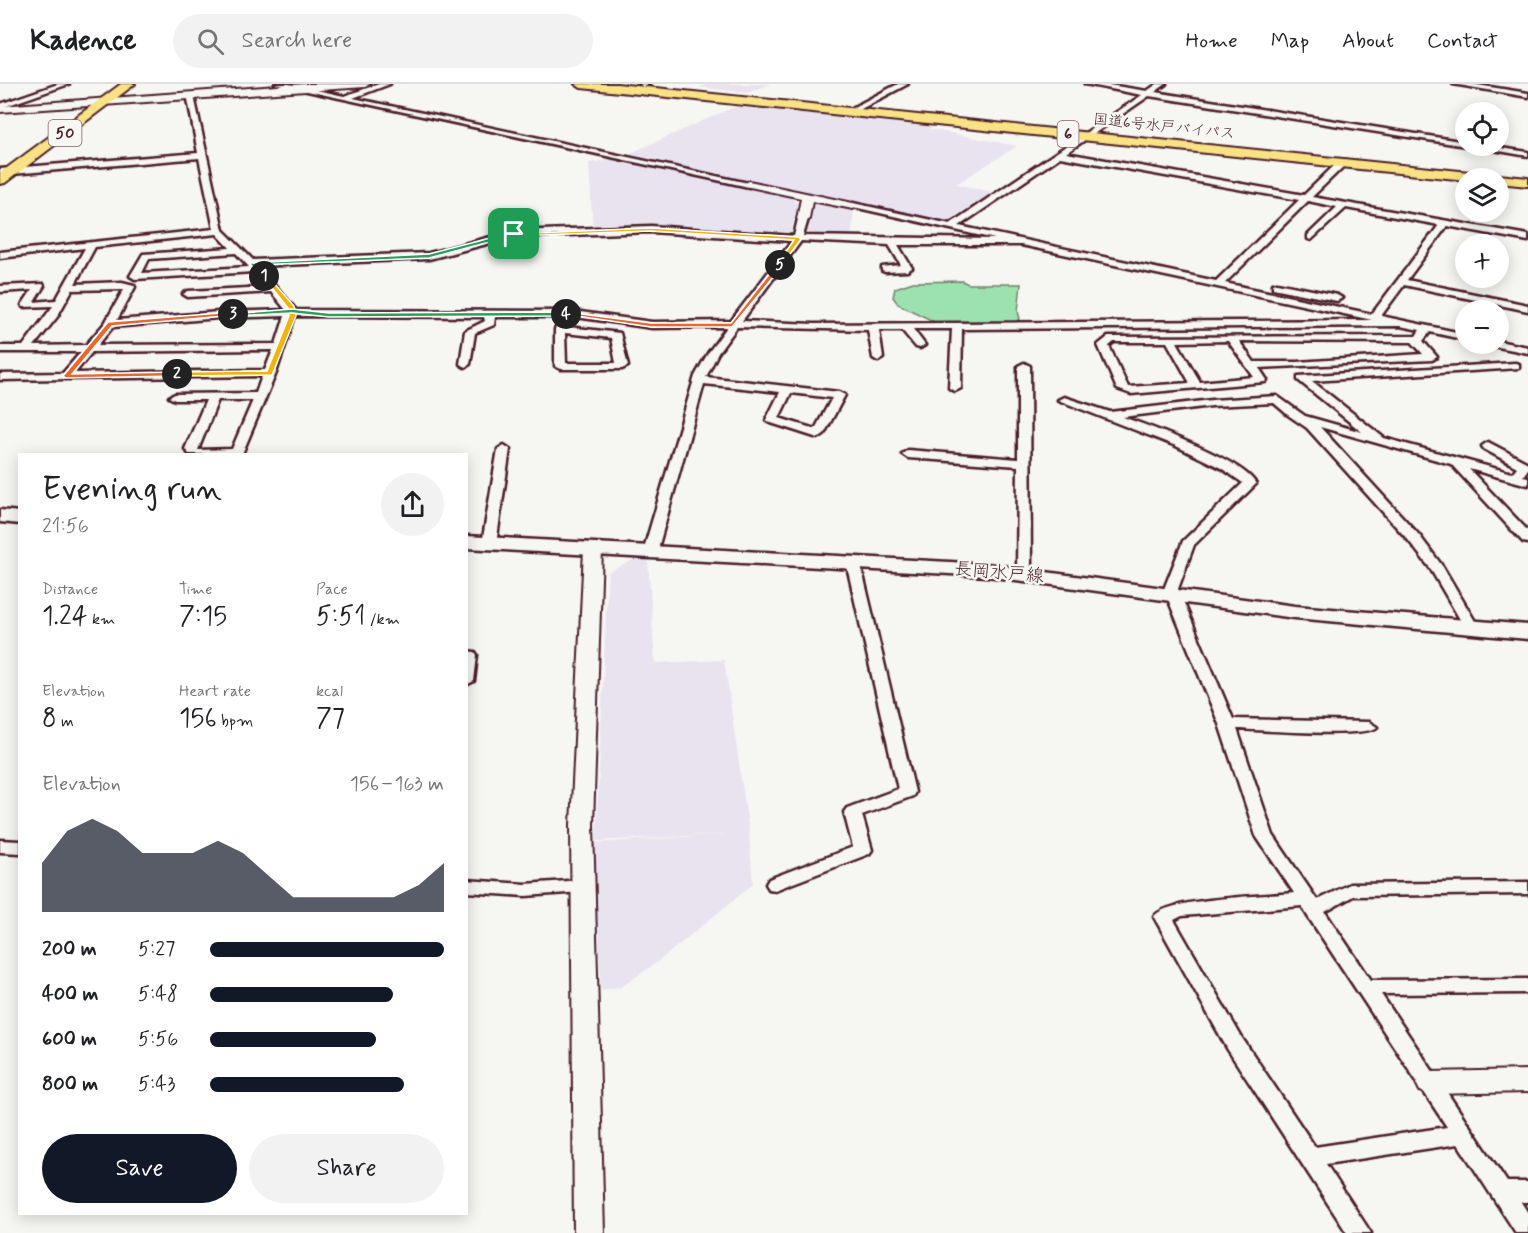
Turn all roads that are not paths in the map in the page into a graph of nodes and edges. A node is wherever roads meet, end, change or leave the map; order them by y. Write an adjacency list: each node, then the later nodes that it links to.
1 (65, 84): 20 (street)
2 (116, 84): 19 (highway, 50)
3 (129, 84): 18 (highway, 50)
4 (279, 84): 13 (street)
5 (365, 84): 13 (street)
6 (386, 84): 17 (street)
7 (581, 84): 22 (highway, 国道6号水戸バイパス / 6)
8 (640, 84): 21 (highway, 国道6号水戸バイパス / 6)
9 (904, 84): 21 (street)
10 (1089, 84): 14 (street)
11 (1162, 84): 14 (street)
12 (1457, 84): 15 (street)
13 (292, 87): 16 (street); 17 (street)
14 (1148, 94): 22 (street); 23 (street)
15 (1528, 95)
16 (190, 96): 18 (street); 27 (street)
17 (345, 98): 31 (street)
18 (106, 103): 19 (street); 29 (highway, 50)
19 (91, 104): 20 (street); 29 (highway, 50)
20 (0, 107)
21 (856, 108): 22 (highway, 国道6号水戸バイパス / 6)
22 (1087, 134): 25 (street); 28 (highway, 国道6号水戸バイパス / 6); 30 (highway, 国道6号水戸バイパス / 6)
23 (1455, 142)
24 (1509, 151): 26 (street)
25 (1059, 154): 33 (street); 38 (street)
26 (1528, 154)
27 (203, 155): 29 (street); 39 (street)
28 (1343, 162): 30 (highway, 国道6号水戸バイパス / 6); 33 (street)
29 (3, 173)
30 (1528, 179)
31 (749, 184): 32 (street)
32 (807, 197): 35 (street); 36 (street)
33 (1308, 198): 34 (street); 51 (street)
34 (1344, 205): 37 (street); 40 (street)
35 (853, 206): 38 (street)
36 (803, 219): 42 (street)
37 (1445, 224): 41 (street); 52 (street)
38 (951, 227): 44 (street)
39 (219, 231): 45 (street); 46 (street)
40 (1311, 237)
41 (1528, 238)
42 (798, 239): 43 (street); 48 (street); 67 (street)
43 (891, 242): 44 (street); 49 (street)
44 (1022, 242): 53 (street)
45 (92, 245): 47 (street); 54 (street)
46 (239, 250): 48 (street); 50 (street)
47 (0, 255)
48 (255, 266): 50 (street); 56 (street)
49 (885, 269)
50 (196, 273): 59 (street)
51 (1227, 276): 53 (street); 57 (street)
52 (1401, 282): 60 (street); 64 (street)
53 (1218, 284): 64 (street)
54 (68, 287): 58 (street); 66 (street)
55 (0, 289): 58 (street)
56 (275, 289): 59 (street); 61 (street)
57 (1337, 298)
58 (60, 303): 81 (street)
59 (182, 307): 61 (street); 66 (street)
60 (1528, 308)
61 (292, 311): 62 (street); 79 (street)
62 (489, 314): 63 (street); 85 (street)
63 (573, 314): 67 (street); 72 (street)
64 (1375, 317): 65 (street)
65 (1400, 323): 68 (street); 71 (street)
66 (110, 324): 82 (street)
67 (732, 325): 69 (street); 92 (street)
68 (957, 326): 70 (street); 94 (street)
69 (873, 327): 70 (street); 84 (street)
70 (905, 327): 77 (street)
71 (1426, 328): 73 (street); 76 (street)
72 (560, 329): 72 (street)
73 (1455, 335)
74 (1170, 338): 75 (street); 93 (street); 93 (street)
75 (1231, 338): 76 (street); 86 (street)
76 (1419, 339): 86 (street)
77 (920, 345)
78 (1509, 346): 83 (street)
79 (280, 347): 82 (street); 89 (street)
80 (0, 349): 81 (street)
81 (26, 349): 82 (street)
82 (88, 349): 90 (street)
83 (1528, 350)
84 (878, 358)
85 (465, 364)
86 (1251, 365): 93 (street)
87 (1024, 366): 109 (street)
88 (1515, 366): 102 (street)
89 (270, 373): 90 (street); 97 (street)
90 (66, 376): 91 (street)
91 (0, 377)
92 (700, 380): 95 (street); 118 (street)
93 (1196, 384)
94 (955, 388)
95 (787, 389): 95 (street)
96 (214, 396): 97 (street); 98 (street); 105 (street)
97 (260, 396): 106 (street)
98 (175, 397)
99 (1064, 399): 100 (street)
100 (1108, 415): 101 (street); 121 (street)
101 (1303, 419): 102 (street); 122 (street)
102 (1379, 439): 108 (street)
103 (1488, 446): 110 (street)
104 (504, 449): 116 (street)
105 (194, 453)
106 (237, 453)
107 (908, 454): 109 (street)
108 (1455, 460): 110 (street); 114 (street)
109 (1024, 463): 120 (street)
110 (1515, 477): 111 (street)
111 (1528, 481)
112 (0, 516): 113 (main road)
113 (18, 518)
114 (1528, 539)
115 (468, 542): 116 (main road, 長岡水戸線)
116 (489, 544): 117 (main road, 長岡水戸線)
117 (593, 549): 118 (main road, 長岡水戸線); 132 (street)
118 (650, 552): 119 (main road, 長岡水戸線)
119 (853, 562): 120 (main road, 長岡水戸線); 130 (street)
120 (1024, 574): 121 (main road, 長岡水戸線)
121 (1173, 595): 122 (main road, 長岡水戸線); 126 (street)
122 (1472, 628): 123 (main road, 長岡水戸線)
123 (1528, 632)
124 (468, 655): 125 (street)
125 (468, 668)
126 (1227, 724): 127 (street); 134 (street)
127 (1369, 727)
128 (0, 846): 129 (street)
129 (18, 846)
130 (775, 884)
131 (468, 886): 132 (street)
132 (582, 886): 144 (street)
133 (1528, 888): 134 (street)
134 (1309, 904): 136 (street); 140 (street)
135 (1528, 986): 136 (street)
136 (1366, 987): 138 (street)
137 (1528, 1082): 138 (street)
138 (1430, 1083): 139 (street)
139 (1464, 1134): 140 (street); 141 (street)
140 (1310, 1157): 145 (street)
141 (1503, 1192): 142 (street); 143 (street)
142 (1528, 1192)
143 (1528, 1232)
144 (589, 1233)
145 (1360, 1233)

